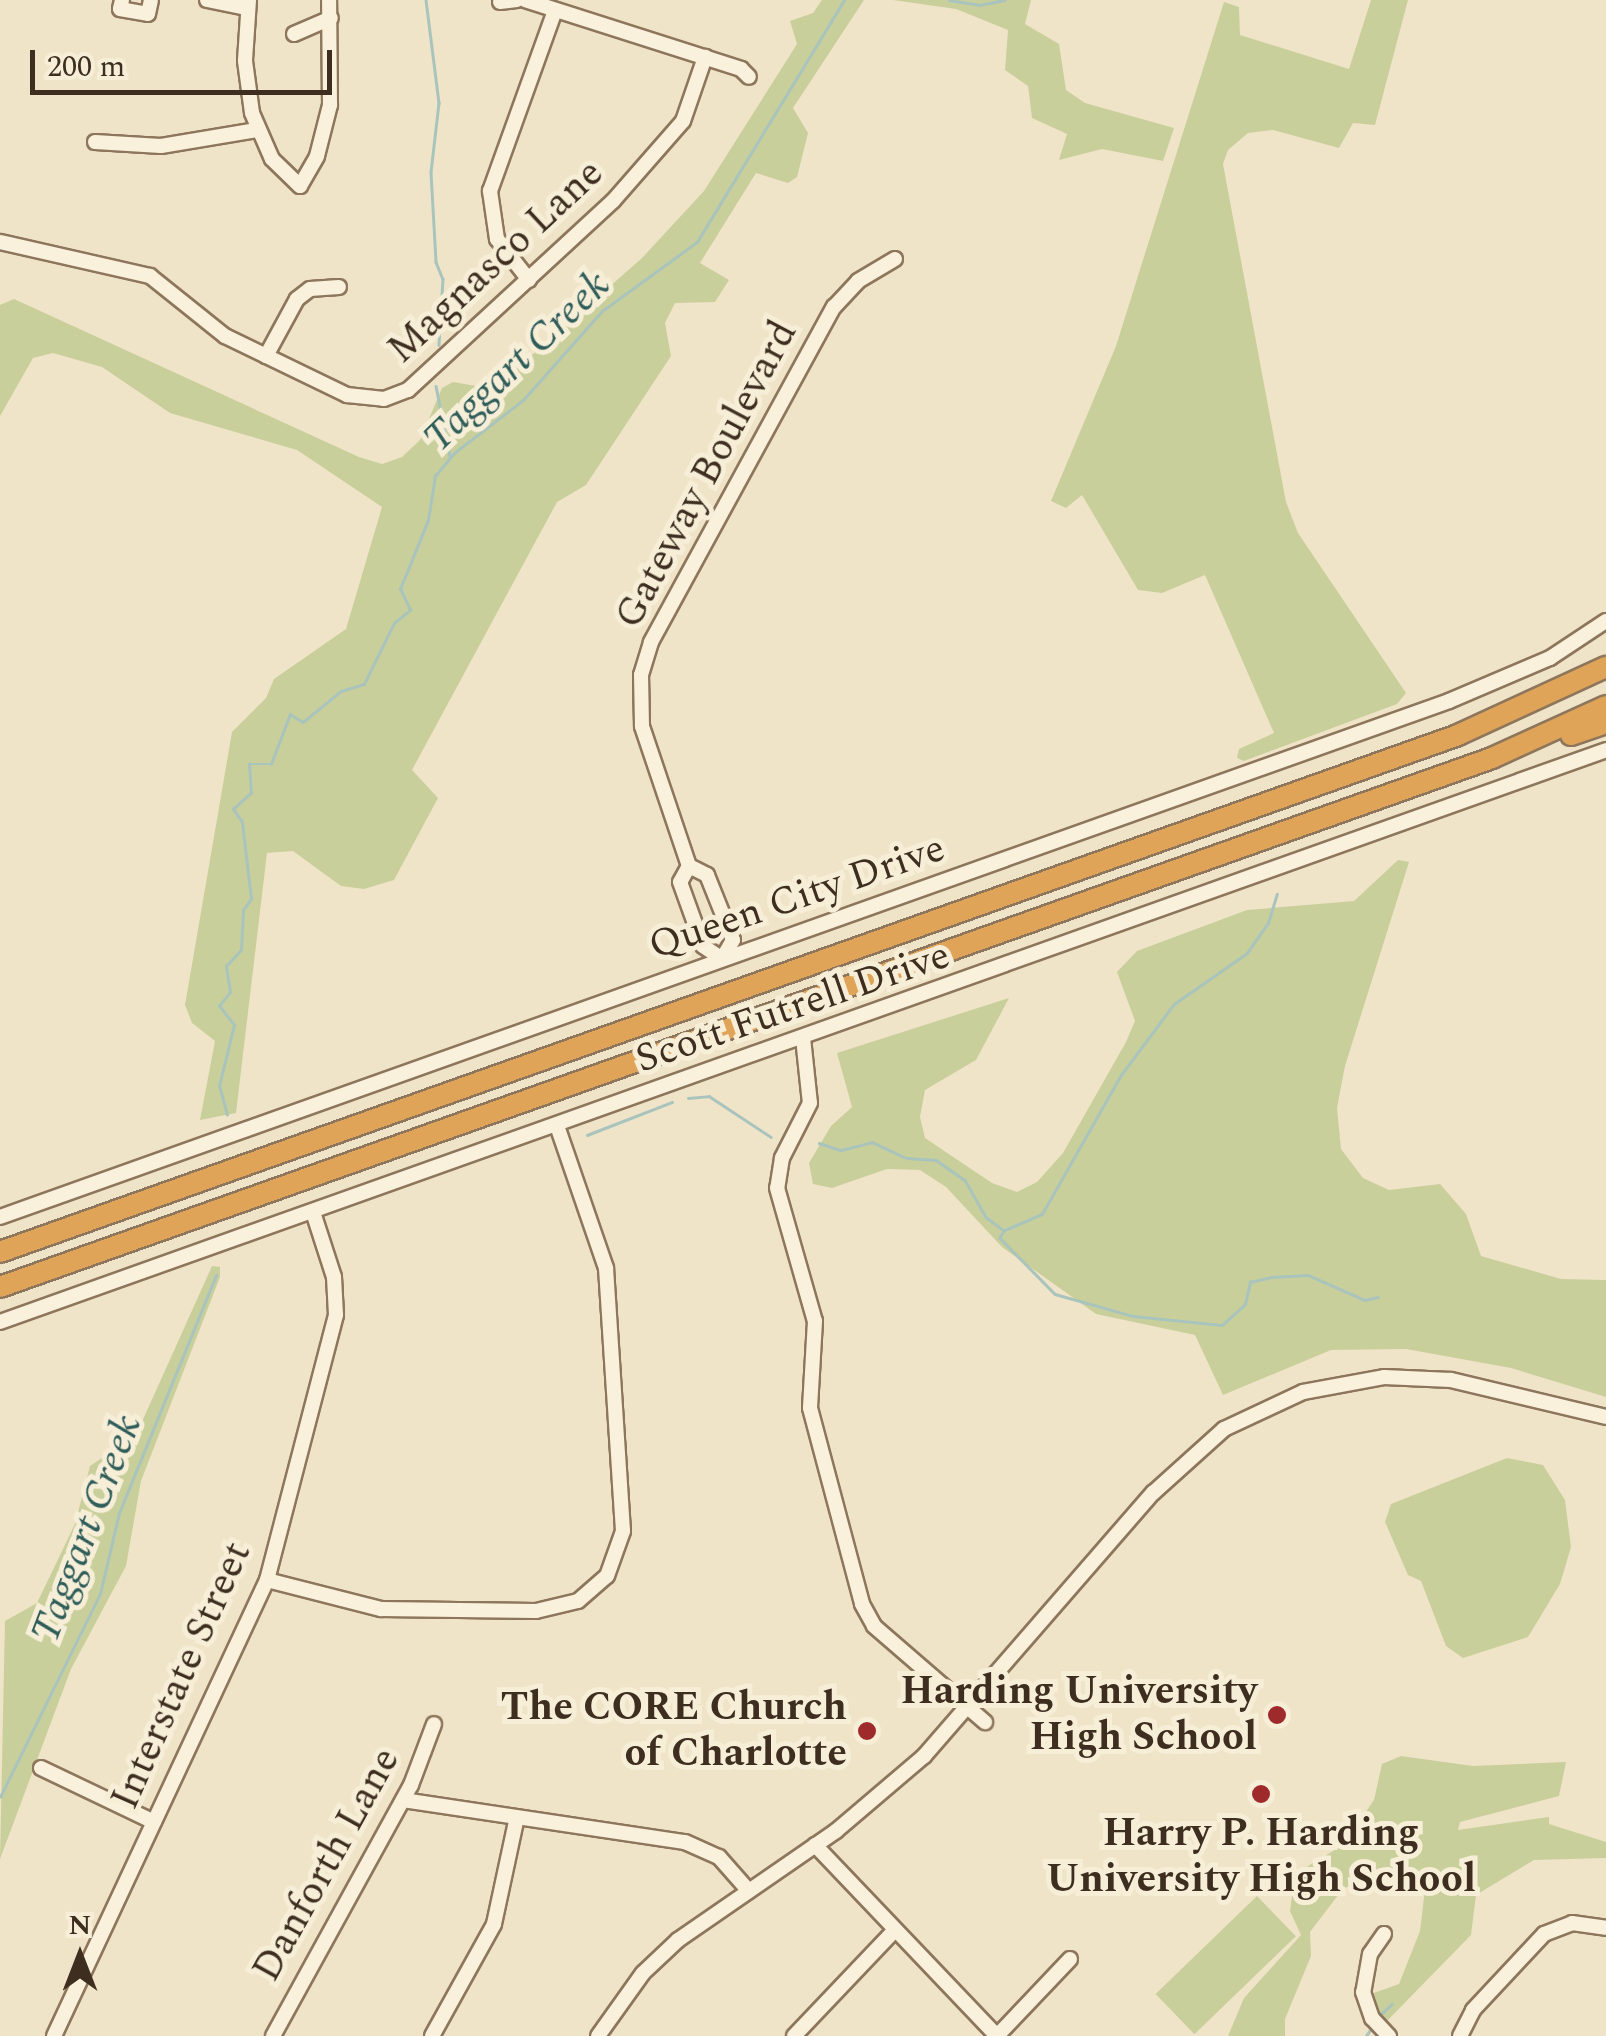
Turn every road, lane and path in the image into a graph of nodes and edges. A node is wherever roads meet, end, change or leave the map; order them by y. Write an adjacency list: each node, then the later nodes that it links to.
1 (122, 0): 2 (street)
2 (151, 0)
3 (207, 0): 8 (street)
4 (329, 0): 10 (street)
5 (517, 0): 7 (street)
6 (525, 0): 9 (street)
7 (500, 2)
8 (248, 4): 14 (street)
9 (555, 10): 12 (street); 18 (street)
10 (331, 18): 11 (street); 14 (street)
11 (294, 34)
12 (704, 57): 13 (street); 18 (street, Magnasco Lane)
13 (749, 78)
14 (257, 130): 15 (street)
15 (95, 142)
16 (0, 242): 20 (street, Magnasco Lane)
17 (895, 259): 27 (street, Gateway Boulevard)
18 (529, 280): 20 (street, Magnasco Lane)
19 (338, 287): 20 (street)
20 (266, 356)
21 (1606, 621): 28 (street, Queen City Drive)
22 (1606, 667): 33 (highway)
23 (1606, 706): 26 (highway)
24 (1606, 724): 26 (highway)
25 (1606, 750): 29 (street, Scott Futrell Drive)
26 (1492, 758): 34 (highway)
27 (689, 866): 28 (street, Gateway Boulevard); 28 (street, Gateway Boulevard)
28 (722, 959): 32 (street, Queen City Drive)
29 (803, 1038): 30 (street, Scott Futrell Drive); 38 (street)
30 (557, 1126): 31 (street, Scott Futrell Drive); 37 (street)
31 (313, 1212): 35 (street, Scott Futrell Drive); 37 (street, Interstate Street)
32 (0, 1217)
33 (0, 1252)
34 (0, 1287)
35 (0, 1322)
36 (1606, 1416): 38 (street)
37 (267, 1580): 44 (street, Interstate Street)
38 (969, 1710): 39 (street); 45 (street)
39 (985, 1722)
40 (434, 1724): 42 (street, Danforth Lane)
41 (41, 1768): 44 (street)
42 (403, 1800): 43 (street); 52 (street, Danforth Lane)
43 (517, 1817): 46 (street); 53 (street)
44 (154, 1822): 51 (street, Interstate Street)
45 (815, 1845): 46 (street); 48 (street)
46 (749, 1891): 54 (street)
47 (1606, 1928): 58 (street)
48 (895, 1930): 55 (street); 56 (street)
49 (1384, 1934): 57 (street)
50 (1070, 1960): 56 (street)
51 (54, 2036)
52 (273, 2036)
53 (432, 2036)
54 (598, 2036)
55 (794, 2036)
56 (997, 2036)
57 (1389, 2036)
58 (1460, 2036)

